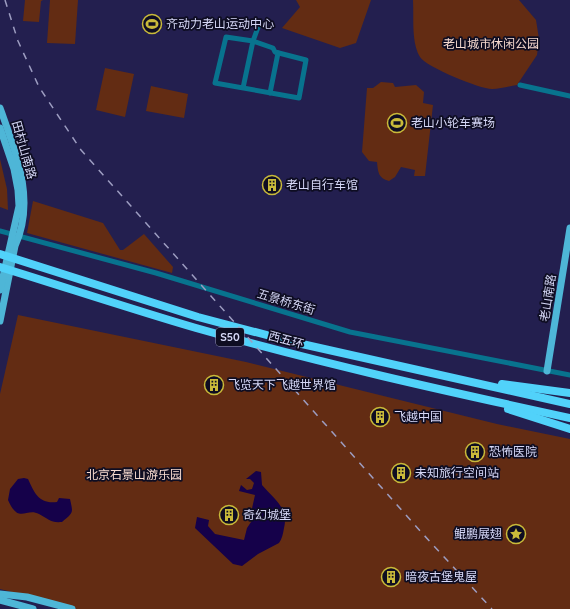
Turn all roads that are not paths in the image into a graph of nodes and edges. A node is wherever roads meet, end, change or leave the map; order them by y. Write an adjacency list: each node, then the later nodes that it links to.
1 (260, 22): 2 (street)
2 (253, 41): 3 (street); 5 (street); 5 (street)
3 (278, 53): 6 (street); 6 (street)
4 (520, 85): 7 (street)
5 (243, 88): 6 (street)
6 (270, 93)
7 (570, 96)
8 (0, 108): 12 (main road, 田村山南路)
9 (0, 128): 12 (main road, 田村山南路)
10 (570, 228): 18 (main road, 老山南路)
11 (0, 231): 12 (street, 五景桥东街)
12 (16, 236): 15 (main road, 田村山南路); 18 (street, 五景桥东街)
13 (0, 254): 20 (highway, 西五环 / S50)
14 (0, 267): 22 (highway, 西五环 / S50)
15 (4, 283): 16 (main road); 17 (main road)
16 (0, 290)
17 (0, 321)
18 (547, 370): 19 (street, 五景桥东街)
19 (570, 375)
20 (449, 378): 21 (highway); 23 (highway, 西五环 / S50)
21 (570, 393)
22 (464, 395): 24 (highway, 西五环 / S50); 25 (highway)
23 (570, 404)
24 (570, 418)
25 (570, 429)
26 (0, 595): 29 (main road); 30 (main road)
27 (0, 600): 28 (main road)
28 (33, 609)
29 (52, 609)
30 (72, 609)

